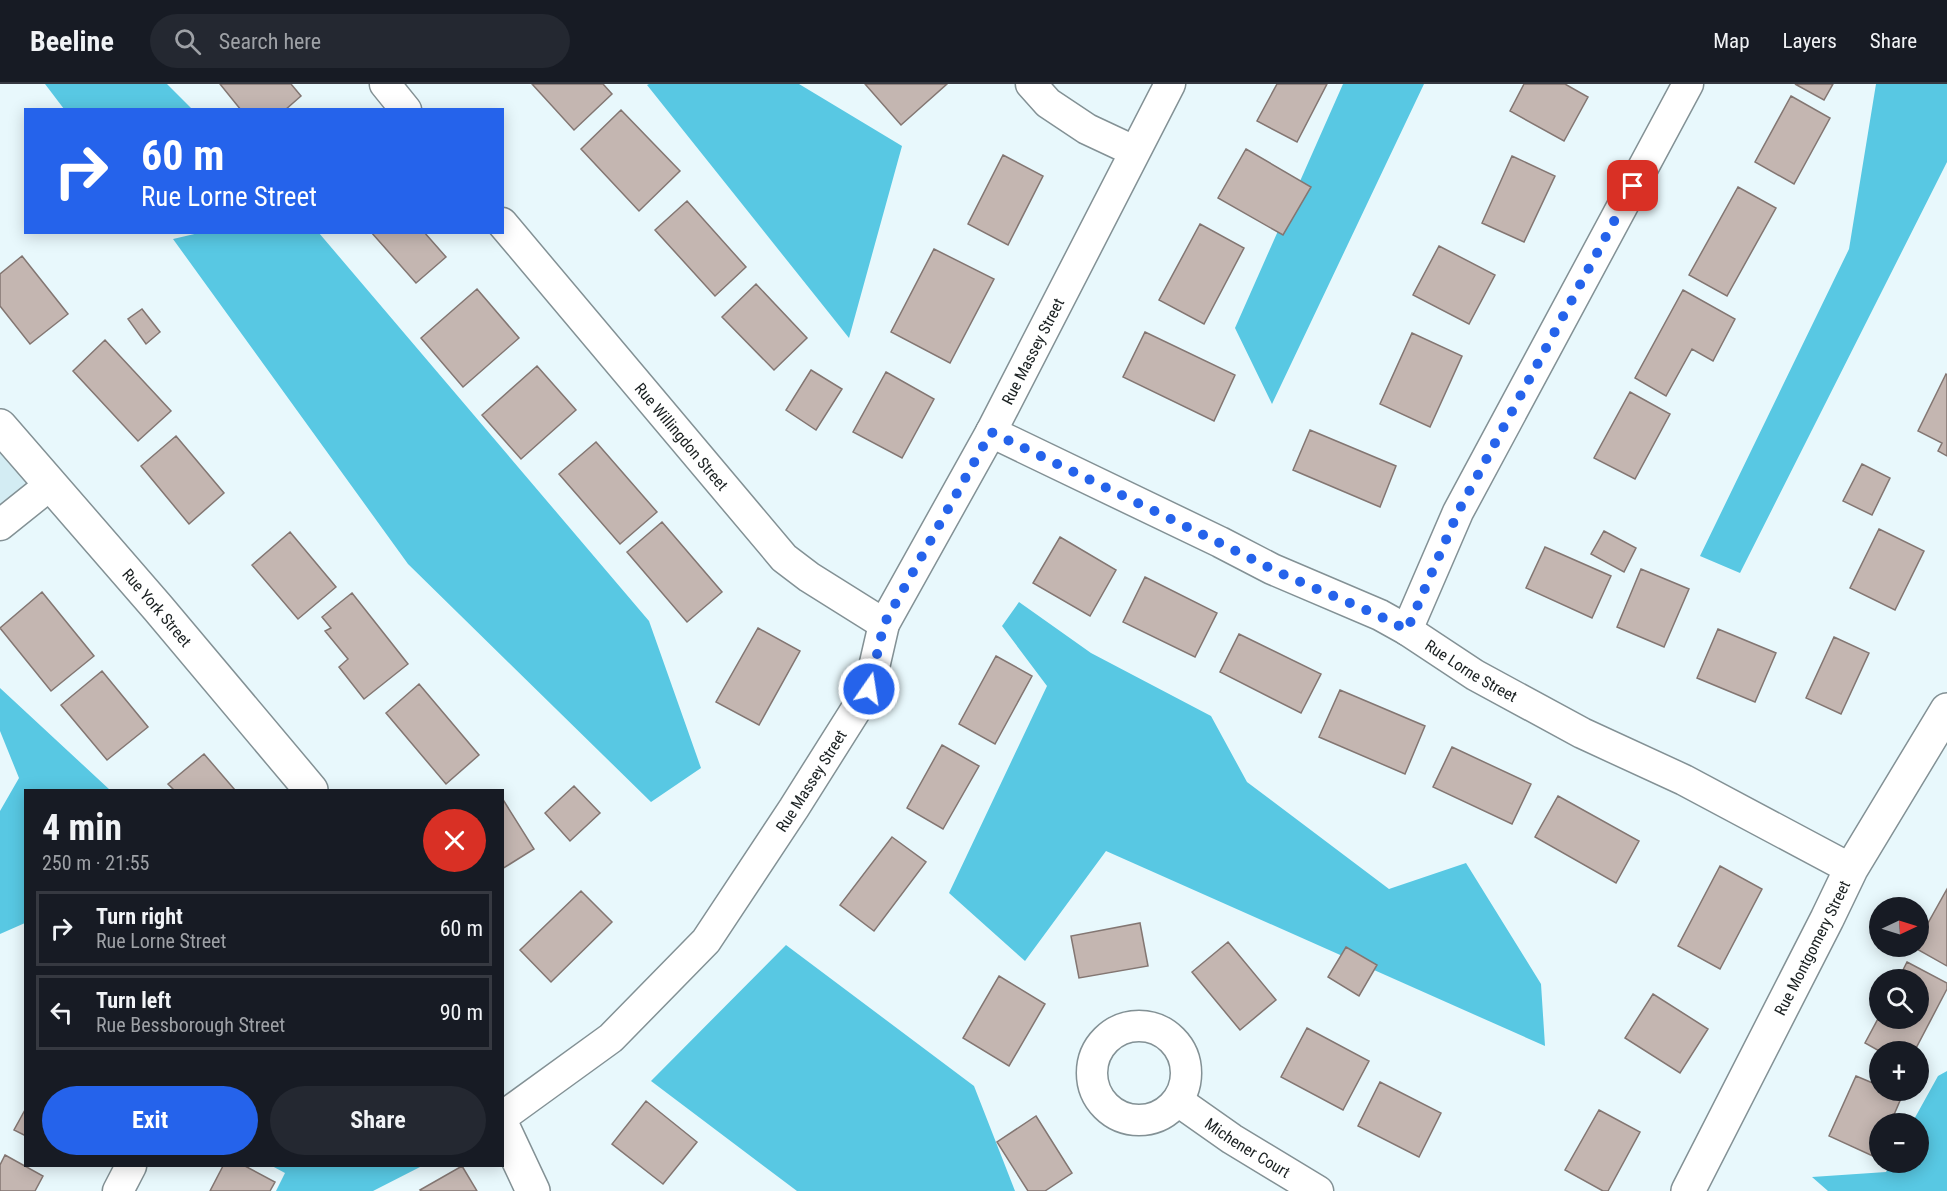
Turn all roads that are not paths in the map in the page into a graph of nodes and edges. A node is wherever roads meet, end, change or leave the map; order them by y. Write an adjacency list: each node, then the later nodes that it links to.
1 (385, 84): 5 (street)
2 (1030, 84): 6 (street)
3 (1170, 84): 6 (street, Rue Massey Street)
4 (1688, 84): 13 (street)
5 (404, 108)
6 (1134, 151): 9 (street, Rue Massey Street)
7 (504, 226): 12 (street, Rue Willingdon Street)
8 (0, 426): 10 (street, Rue York Street)
9 (991, 432): 12 (street, Rue Massey Street); 13 (street, Rue Lorne Street)
10 (50, 485): 11 (street); 15 (street, Rue York Street)
11 (0, 525)
12 (884, 624): 18 (street, Rue Massey Street)
13 (1407, 630): 16 (street, Rue Lorne Street)
14 (1947, 710): 16 (street, Rue Montgomery Street)
15 (311, 789)
16 (1851, 869): 24 (street, Rue Montgomery Street)
17 (1178, 1101): 23 (street, Michener Court)
18 (504, 1116)
19 (504, 1129): 22 (street)
20 (130, 1167): 21 (street)
21 (118, 1191)
22 (533, 1191)
23 (1318, 1191)
24 (1689, 1191)

